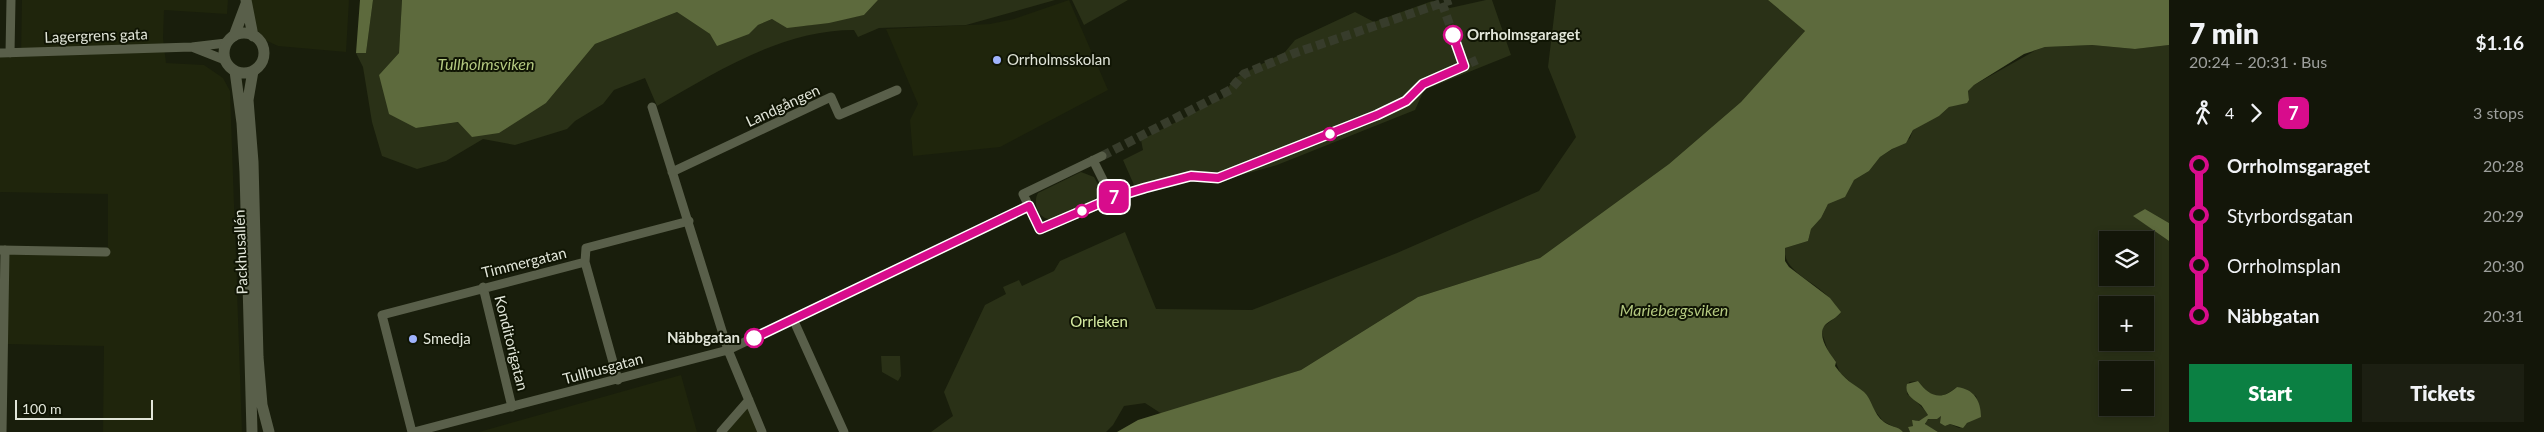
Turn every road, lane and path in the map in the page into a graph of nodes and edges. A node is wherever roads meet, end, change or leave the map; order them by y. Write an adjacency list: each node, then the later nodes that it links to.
1 (11, 0): 6 (street)
2 (246, 2): 3 (street); 4 (street)
3 (253, 36): 4 (street); 9 (street)
4 (230, 39): 5 (street, Lagergrens gata); 7 (street)
5 (192, 47): 6 (street, Lagergrens gata); 7 (street, Lagergrens gata)
6 (5, 53)
7 (225, 60): 8 (street)
8 (235, 71): 9 (street); 28 (street, Packhusallén)
9 (253, 71): 32 (street, Packhusallén)
10 (897, 90): 14 (street, Landgången)
11 (652, 107): 14 (street)
12 (1102, 156): 13 (street)
13 (1093, 160): 16 (street); 17 (street)
14 (672, 172): 18 (street)
15 (1122, 195): 16 (street)
16 (1112, 198): 17 (street)
17 (1029, 206): 23 (street, Tullhusgatan)
18 (689, 221): 21 (street, Timmergatan); 24 (street)
19 (3, 250): 20 (street); 29 (street)
20 (106, 252)
21 (586, 262): 22 (street, Timmergatan); 25 (street)
22 (483, 287): 27 (street, Konditorigatan); 33 (street, Timmergatan)
23 (793, 319): 24 (street, Tullhusgatan); 36 (street)
24 (728, 350): 25 (street, Tullhusgatan); 26 (street)
25 (618, 380): 27 (street, Tullhusgatan)
26 (749, 400): 34 (street); 35 (street)
27 (512, 406): 33 (street, Tullhusgatan)
28 (253, 407): 30 (street, Packhusallén); 31 (street, Packhusallén)
29 (2, 432)
30 (252, 432)
31 (259, 432)
32 (269, 432)
33 (413, 432)
34 (721, 432)
35 (762, 432)
36 (844, 432)

